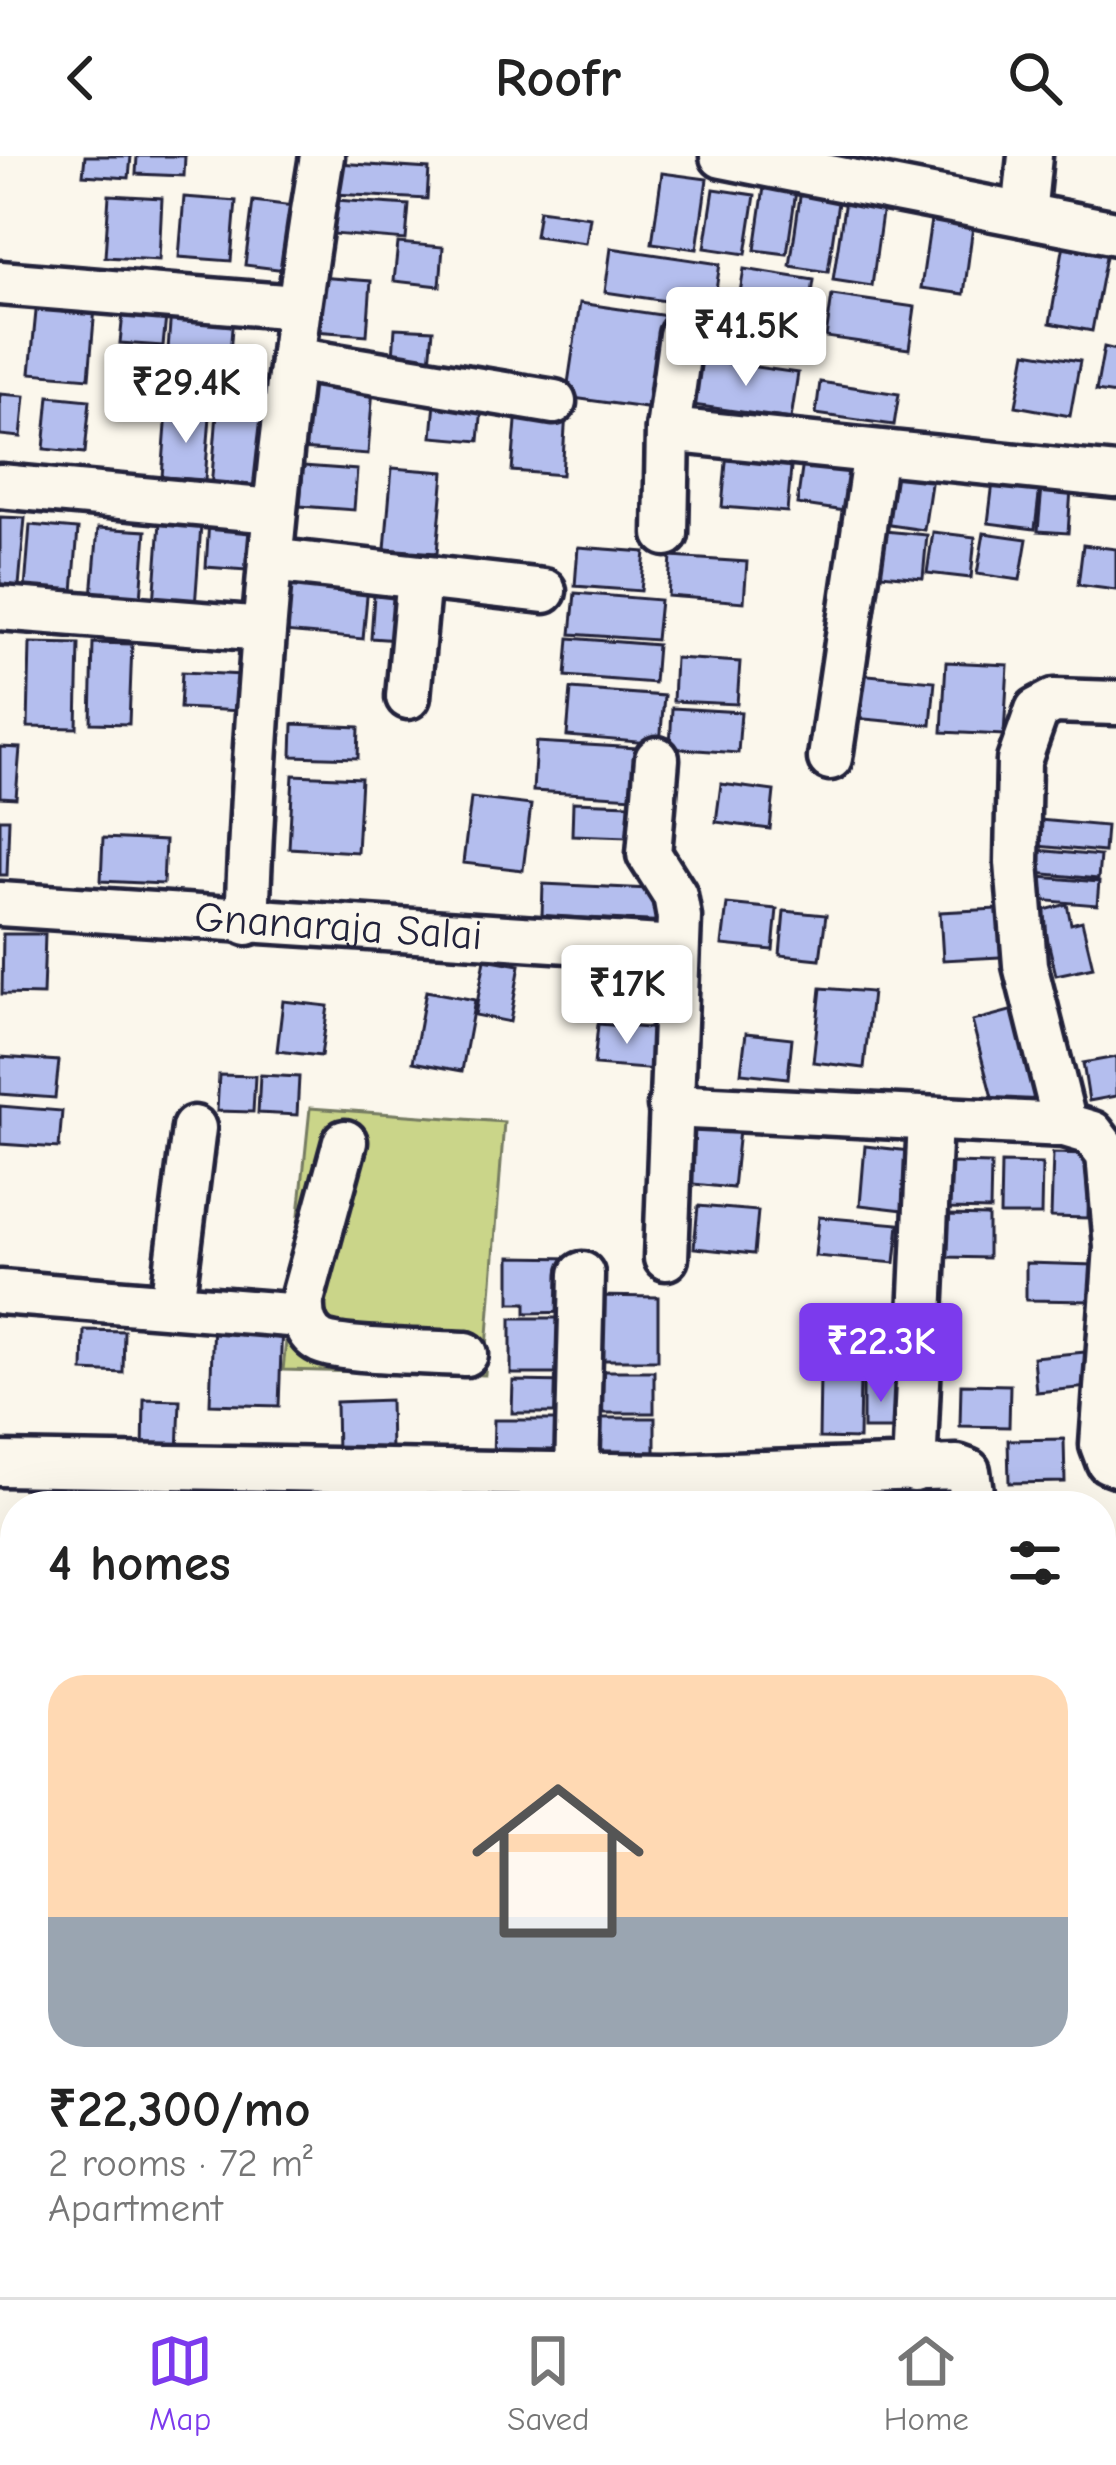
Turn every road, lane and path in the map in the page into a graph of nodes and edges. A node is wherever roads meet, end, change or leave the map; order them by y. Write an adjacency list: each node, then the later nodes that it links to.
1 (322, 156): 8 (street)
2 (722, 156): 4 (street)
3 (1030, 156): 5 (street)
4 (733, 157): 5 (street)
5 (1024, 215): 6 (street)
6 (1116, 233)
7 (0, 283): 8 (street)
8 (296, 307): 10 (street)
9 (681, 335): 12 (street)
10 (292, 359): 11 (street); 16 (street)
11 (554, 402)
12 (668, 430): 13 (street); 17 (street)
13 (875, 452): 14 (street); 25 (street)
14 (1116, 476)
15 (0, 486): 16 (street)
16 (274, 511): 18 (street)
17 (666, 534)
18 (270, 560): 19 (street); 22 (street)
19 (419, 577): 20 (street); 23 (street)
20 (544, 591)
21 (0, 608): 22 (street)
22 (264, 629): 28 (street)
23 (408, 697)
24 (1116, 703): 32 (street)
25 (830, 758)
26 (657, 759): 29 (street)
27 (0, 904): 28 (street, Gnanaraja Salai)
28 (247, 923): 29 (street, Gnanaraja Salai)
29 (676, 948): 30 (street)
30 (670, 1106): 31 (street); 35 (street)
31 (930, 1120): 32 (street); 43 (street)
32 (1065, 1125): 42 (street)
33 (194, 1128): 38 (street)
34 (345, 1142): 39 (street)
35 (666, 1258)
36 (582, 1274): 44 (street)
37 (0, 1292): 38 (street)
38 (172, 1305): 39 (street)
39 (302, 1316): 40 (street)
40 (466, 1354)
41 (0, 1464): 44 (street)
42 (1116, 1464)
43 (914, 1470): 44 (street); 45 (street)
44 (577, 1475)
45 (971, 1491)

